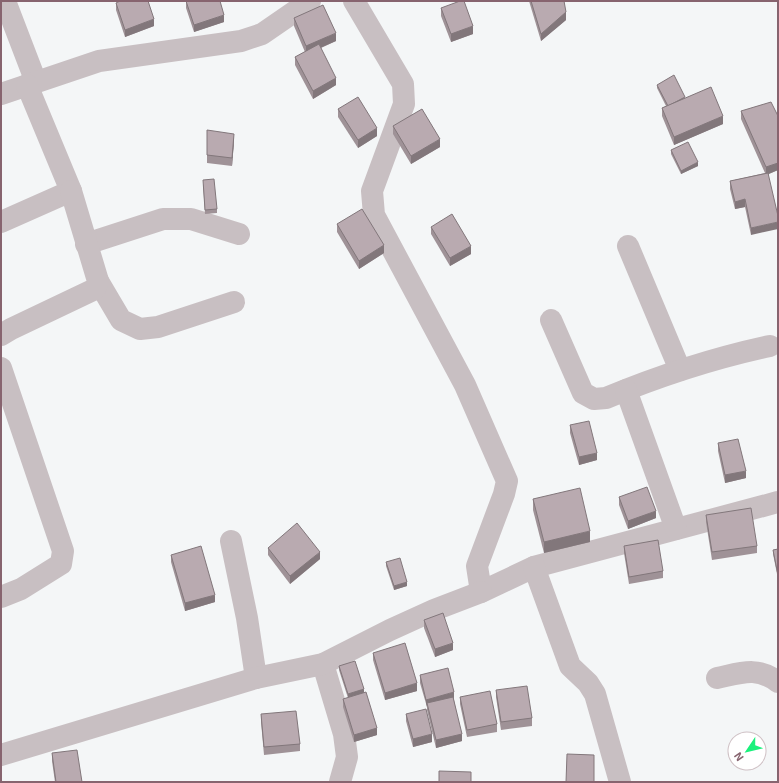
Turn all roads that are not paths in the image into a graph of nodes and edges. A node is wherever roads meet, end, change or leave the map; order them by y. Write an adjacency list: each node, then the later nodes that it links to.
1 (5, 1): 4 (street)
2 (310, 1): 4 (street)
3 (356, 2): 23 (street)
4 (31, 84): 5 (street); 6 (street)
5 (1, 94)
6 (72, 191): 7 (street); 9 (street)
7 (1, 222)
8 (240, 234): 9 (street)
9 (86, 244): 11 (street)
10 (628, 246): 17 (street)
11 (98, 281): 12 (street); 14 (street)
12 (234, 302)
13 (551, 320): 18 (street)
14 (1, 336)
15 (770, 346): 17 (street)
16 (1, 368): 24 (street)
17 (680, 370): 18 (street)
18 (626, 390): 20 (street)
19 (778, 502): 20 (street)
20 (676, 529): 22 (street)
21 (231, 541): 26 (street)
22 (534, 566): 23 (street); 31 (street)
23 (481, 592): 25 (street)
24 (1, 598)
25 (323, 664): 26 (street); 30 (street)
26 (256, 678): 29 (street)
27 (717, 678): 28 (street)
28 (778, 682)
29 (1, 755)
30 (340, 782)
31 (620, 782)

